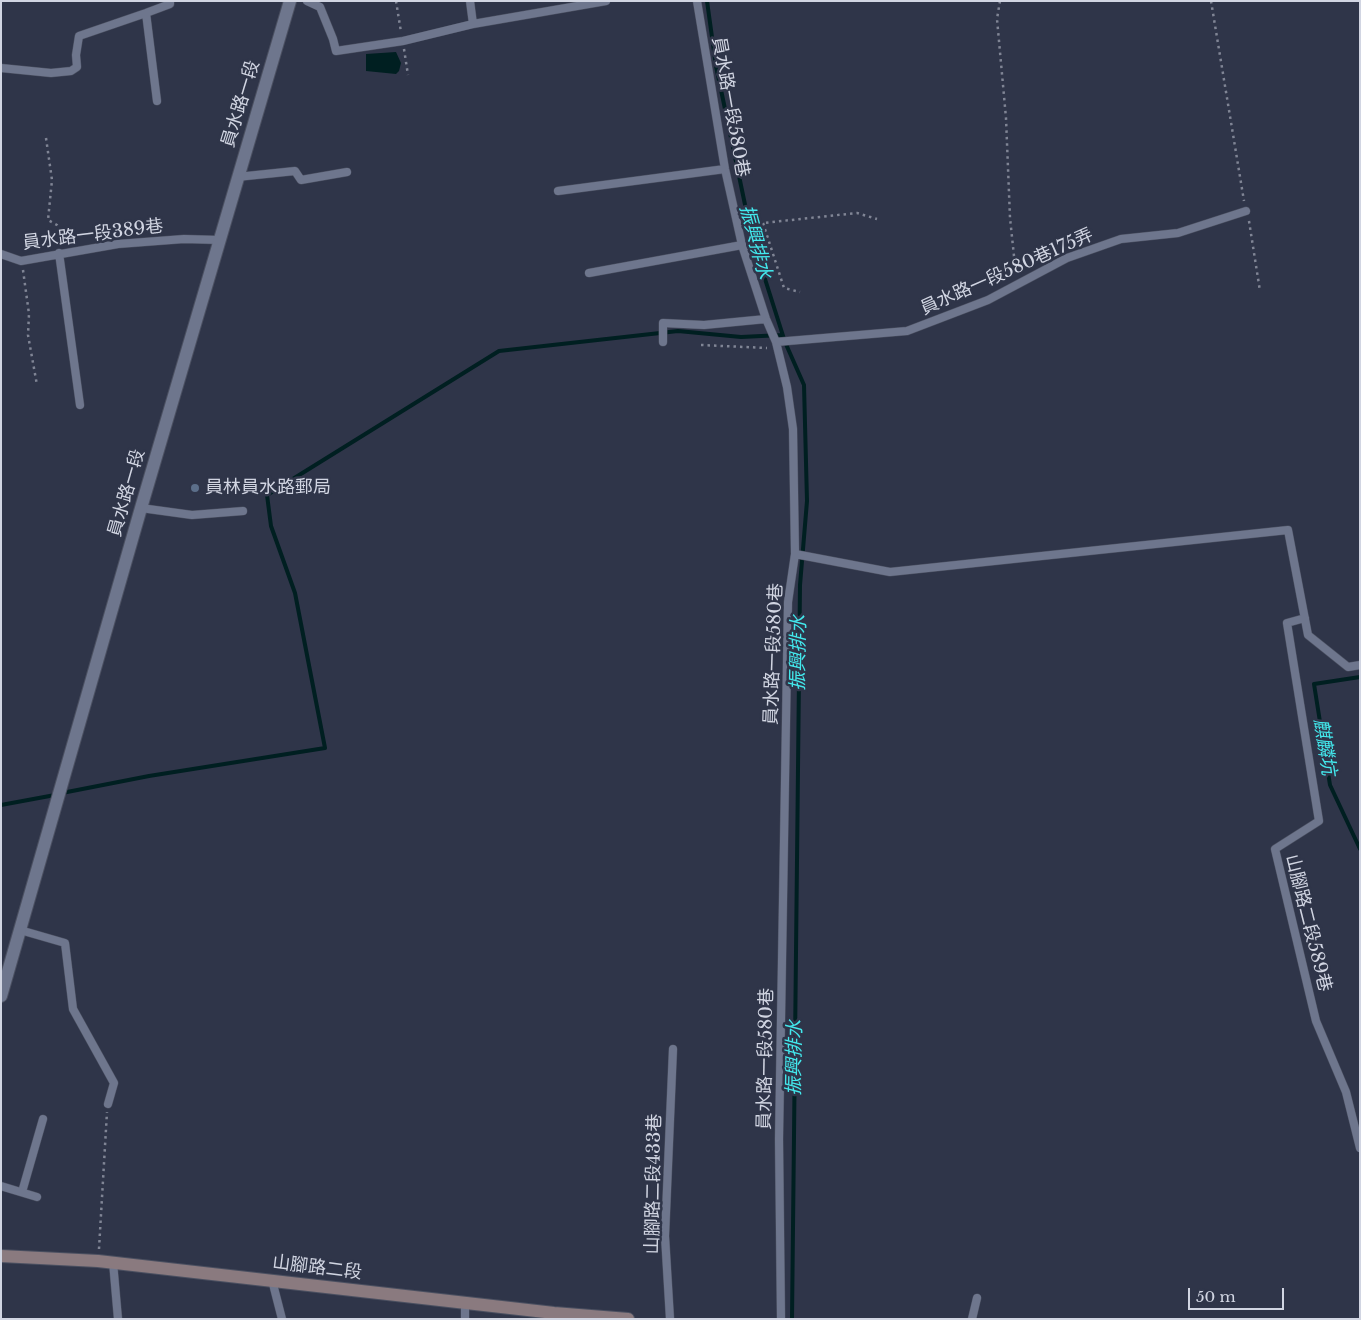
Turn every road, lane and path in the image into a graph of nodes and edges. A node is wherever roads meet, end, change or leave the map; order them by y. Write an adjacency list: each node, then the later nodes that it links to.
1 (170, 1): 10 (lane)
2 (290, 1): 19 (street, 員水路一段)
3 (307, 1): 12 (lane)
4 (396, 1): 12 (path)
5 (470, 1): 11 (lane)
6 (606, 1): 11 (lane)
7 (697, 1): 17 (lane, 員水路一段580巷)
8 (1000, 1): 32 (path)
9 (1211, 1): 21 (path)
10 (146, 14): 13 (lane); 15 (lane)
11 (473, 24): 12 (lane)
12 (403, 42): 14 (path)
13 (1, 68)
14 (408, 75)
15 (157, 101)
16 (46, 138): 27 (path)
17 (725, 169): 20 (lane); 24 (lane, 員水路一段580巷)
18 (347, 172): 19 (lane)
19 (237, 177): 25 (street, 員水路一段)
20 (558, 191)
21 (1246, 211): 32 (lane, 員水路一段580巷175弄); 33 (path)
22 (877, 219): 23 (path)
23 (763, 223): 24 (path); 34 (path)
24 (739, 229): 26 (lane, 員水路一段580巷)
25 (220, 240): 27 (lane, 員水路一段389巷); 41 (street, 員水路一段)
26 (742, 245): 31 (lane); 35 (lane, 員水路一段580巷)
27 (81, 250): 28 (lane, 員水路一段389巷)
28 (58, 253): 30 (lane, 員水路一段389巷); 40 (lane)
29 (1, 254): 30 (lane, 員水路一段389巷)
30 (21, 261): 39 (path)
31 (590, 273)
32 (1026, 280): 38 (lane, 員水路一段580巷175弄)
33 (1260, 291)
34 (800, 292)
35 (766, 319): 36 (lane); 38 (lane, 員水路一段580巷)
36 (663, 342)
37 (701, 345): 38 (path)
38 (777, 345): 43 (lane, 員水路一段580巷)
39 (37, 385)
40 (80, 405)
41 (141, 508): 42 (lane); 46 (street, 員水路一段)
42 (244, 511)
43 (795, 554): 44 (lane); 67 (lane, 員水路一段580巷)
44 (1305, 618): 45 (lane); 51 (lane, 山腳路二段589巷)
45 (1360, 665)
46 (20, 930): 47 (street, 員水路一段); 49 (lane)
47 (1, 996)
48 (673, 1049): 66 (lane, 山腳路二段433巷)
49 (108, 1104): 56 (path)
50 (44, 1119): 53 (lane)
51 (1360, 1148)
52 (1, 1186): 53 (lane)
53 (22, 1192): 54 (lane)
54 (37, 1197)
55 (1, 1256): 56 (main road, 山腳路二段)
56 (98, 1261): 57 (main road, 山腳路二段)
57 (112, 1262): 58 (main road, 山腳路二段); 62 (lane)
58 (272, 1280): 60 (main road, 山腳路二段); 63 (lane)
59 (977, 1298): 68 (lane)
60 (465, 1302): 61 (main road, 山腳路二段); 64 (lane)
61 (610, 1318): 65 (main road, 山腳路二段)
62 (118, 1319)
63 (282, 1319)
64 (465, 1319)
65 (628, 1319)
66 (670, 1319)
67 (781, 1319)
68 (972, 1319)

